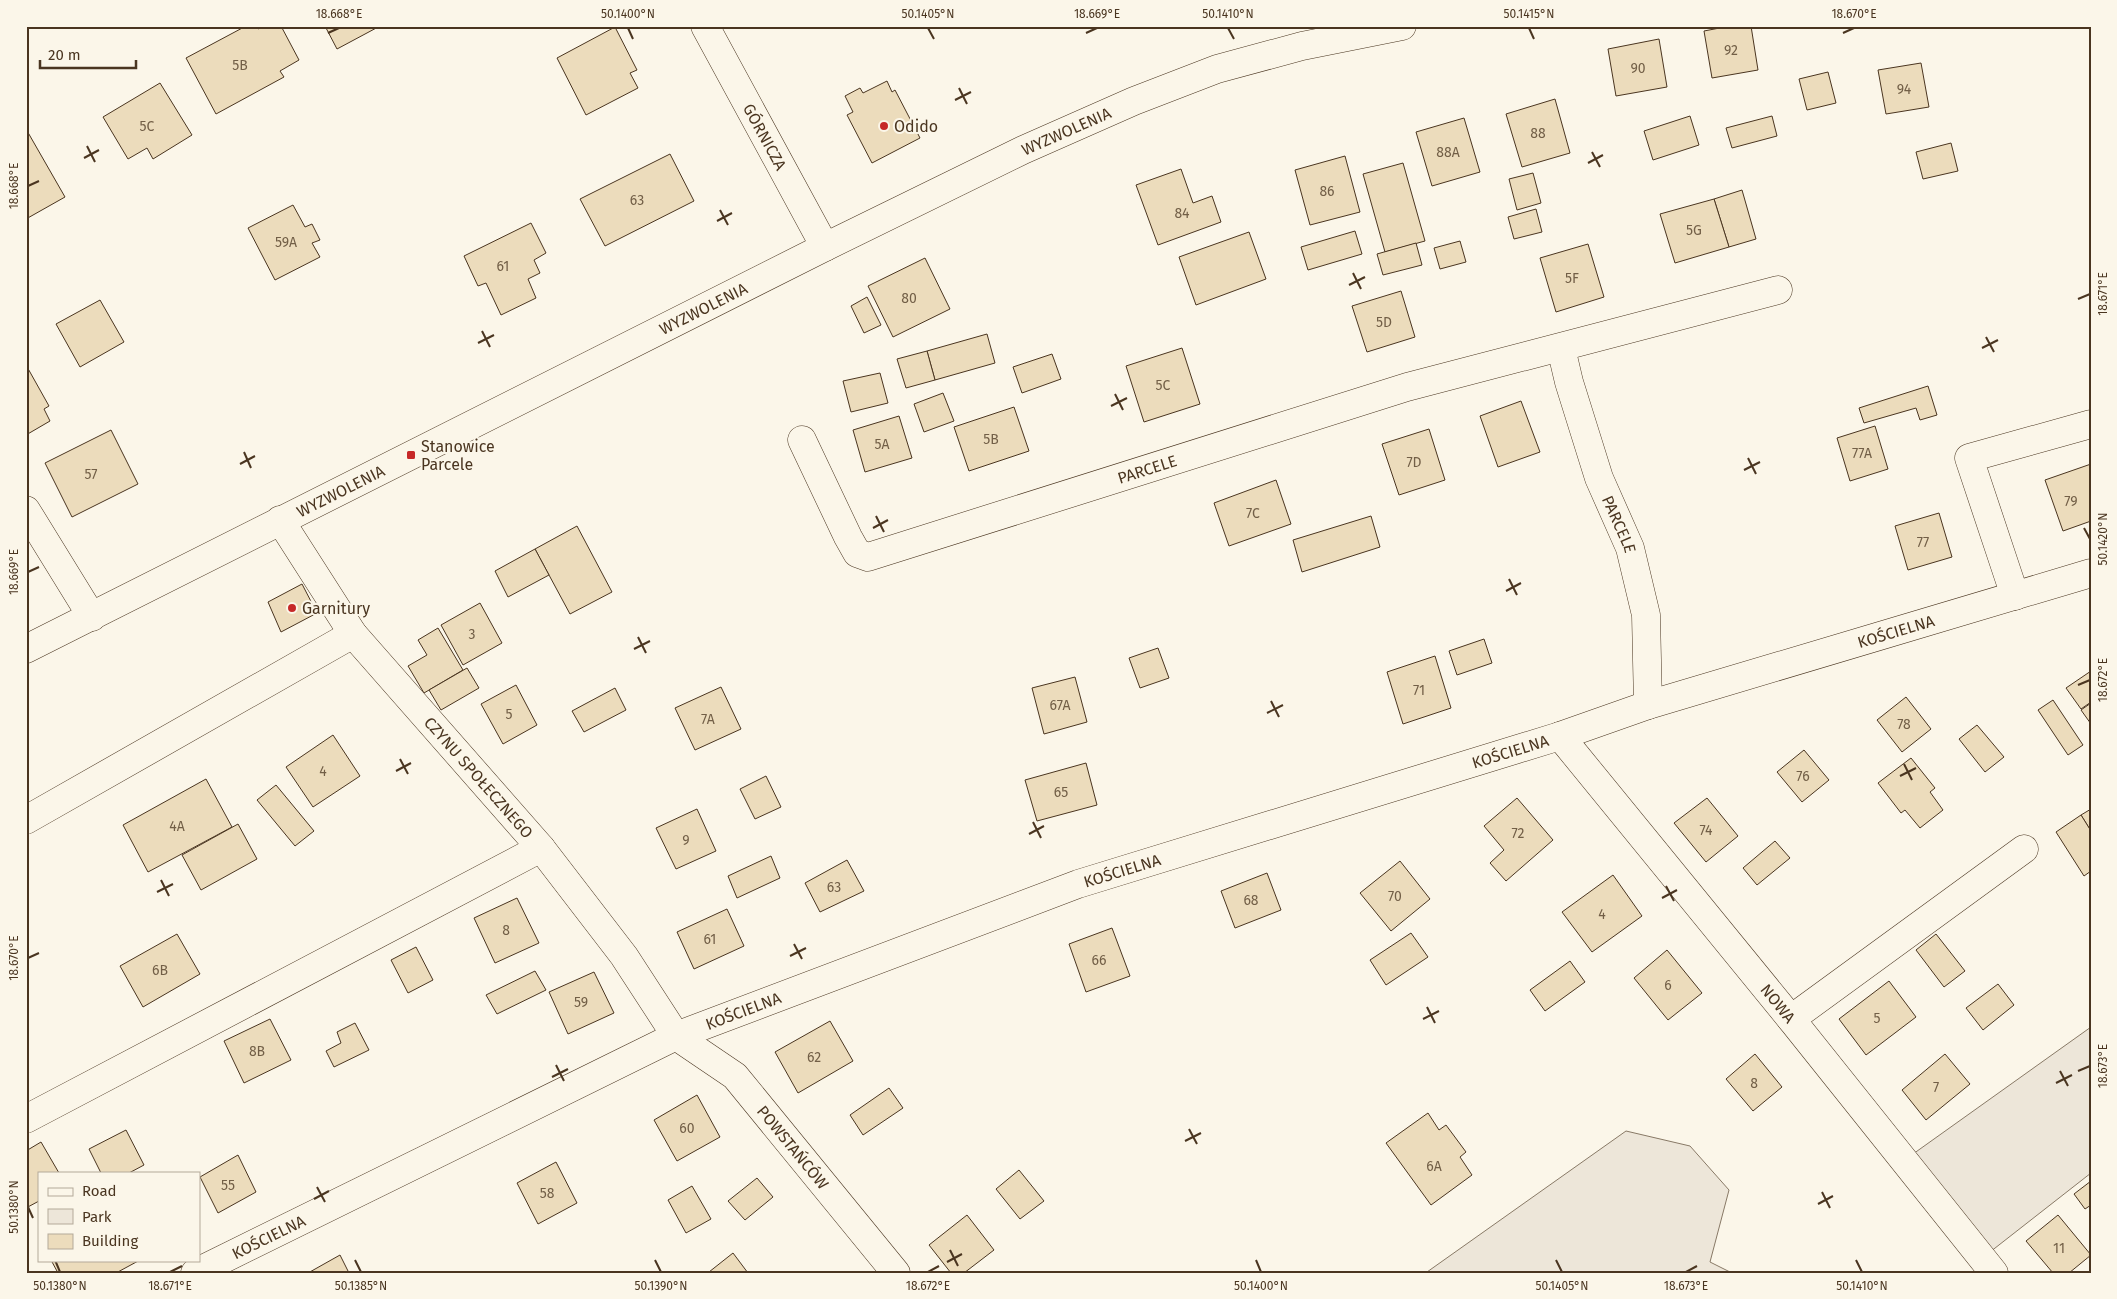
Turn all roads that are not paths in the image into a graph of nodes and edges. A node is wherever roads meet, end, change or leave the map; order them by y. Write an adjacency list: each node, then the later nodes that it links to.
1 (705, 26): 3 (street, GÓRNICZA)
2 (1402, 26): 3 (street, WYZWOLENIA)
3 (825, 247): 9 (street, WYZWOLENIA)
4 (1778, 290): 5 (street, PARCELE)
5 (1561, 348): 7 (street, PARCELE); 15 (street, PARCELE)
6 (2091, 424): 11 (street)
7 (802, 440)
8 (26, 510): 12 (street)
9 (280, 520): 12 (street, WYZWOLENIA); 13 (street, CZYNU SPOŁECZNEGO)
10 (2091, 573): 11 (street, KOŚCIELNA)
11 (2015, 596): 15 (street, KOŚCIELNA)
12 (92, 616): 14 (street, WYZWOLENIA)
13 (353, 634): 17 (street); 18 (street, CZYNU SPOŁECZNEGO)
14 (26, 649)
15 (1648, 705): 16 (street, KOŚCIELNA)
16 (1560, 736): 20 (street, NOWA); 21 (street, KOŚCIELNA)
17 (26, 820)
18 (541, 848): 21 (street, CZYNU SPOŁECZNEGO); 22 (street)
19 (2024, 849): 20 (street)
20 (1791, 1019): 25 (street, NOWA)
21 (676, 1036): 23 (street, KOŚCIELNA); 24 (street, POWSTAŃCÓW)
22 (26, 1119)
23 (195, 1273)
24 (896, 1273)
25 (1994, 1273)

